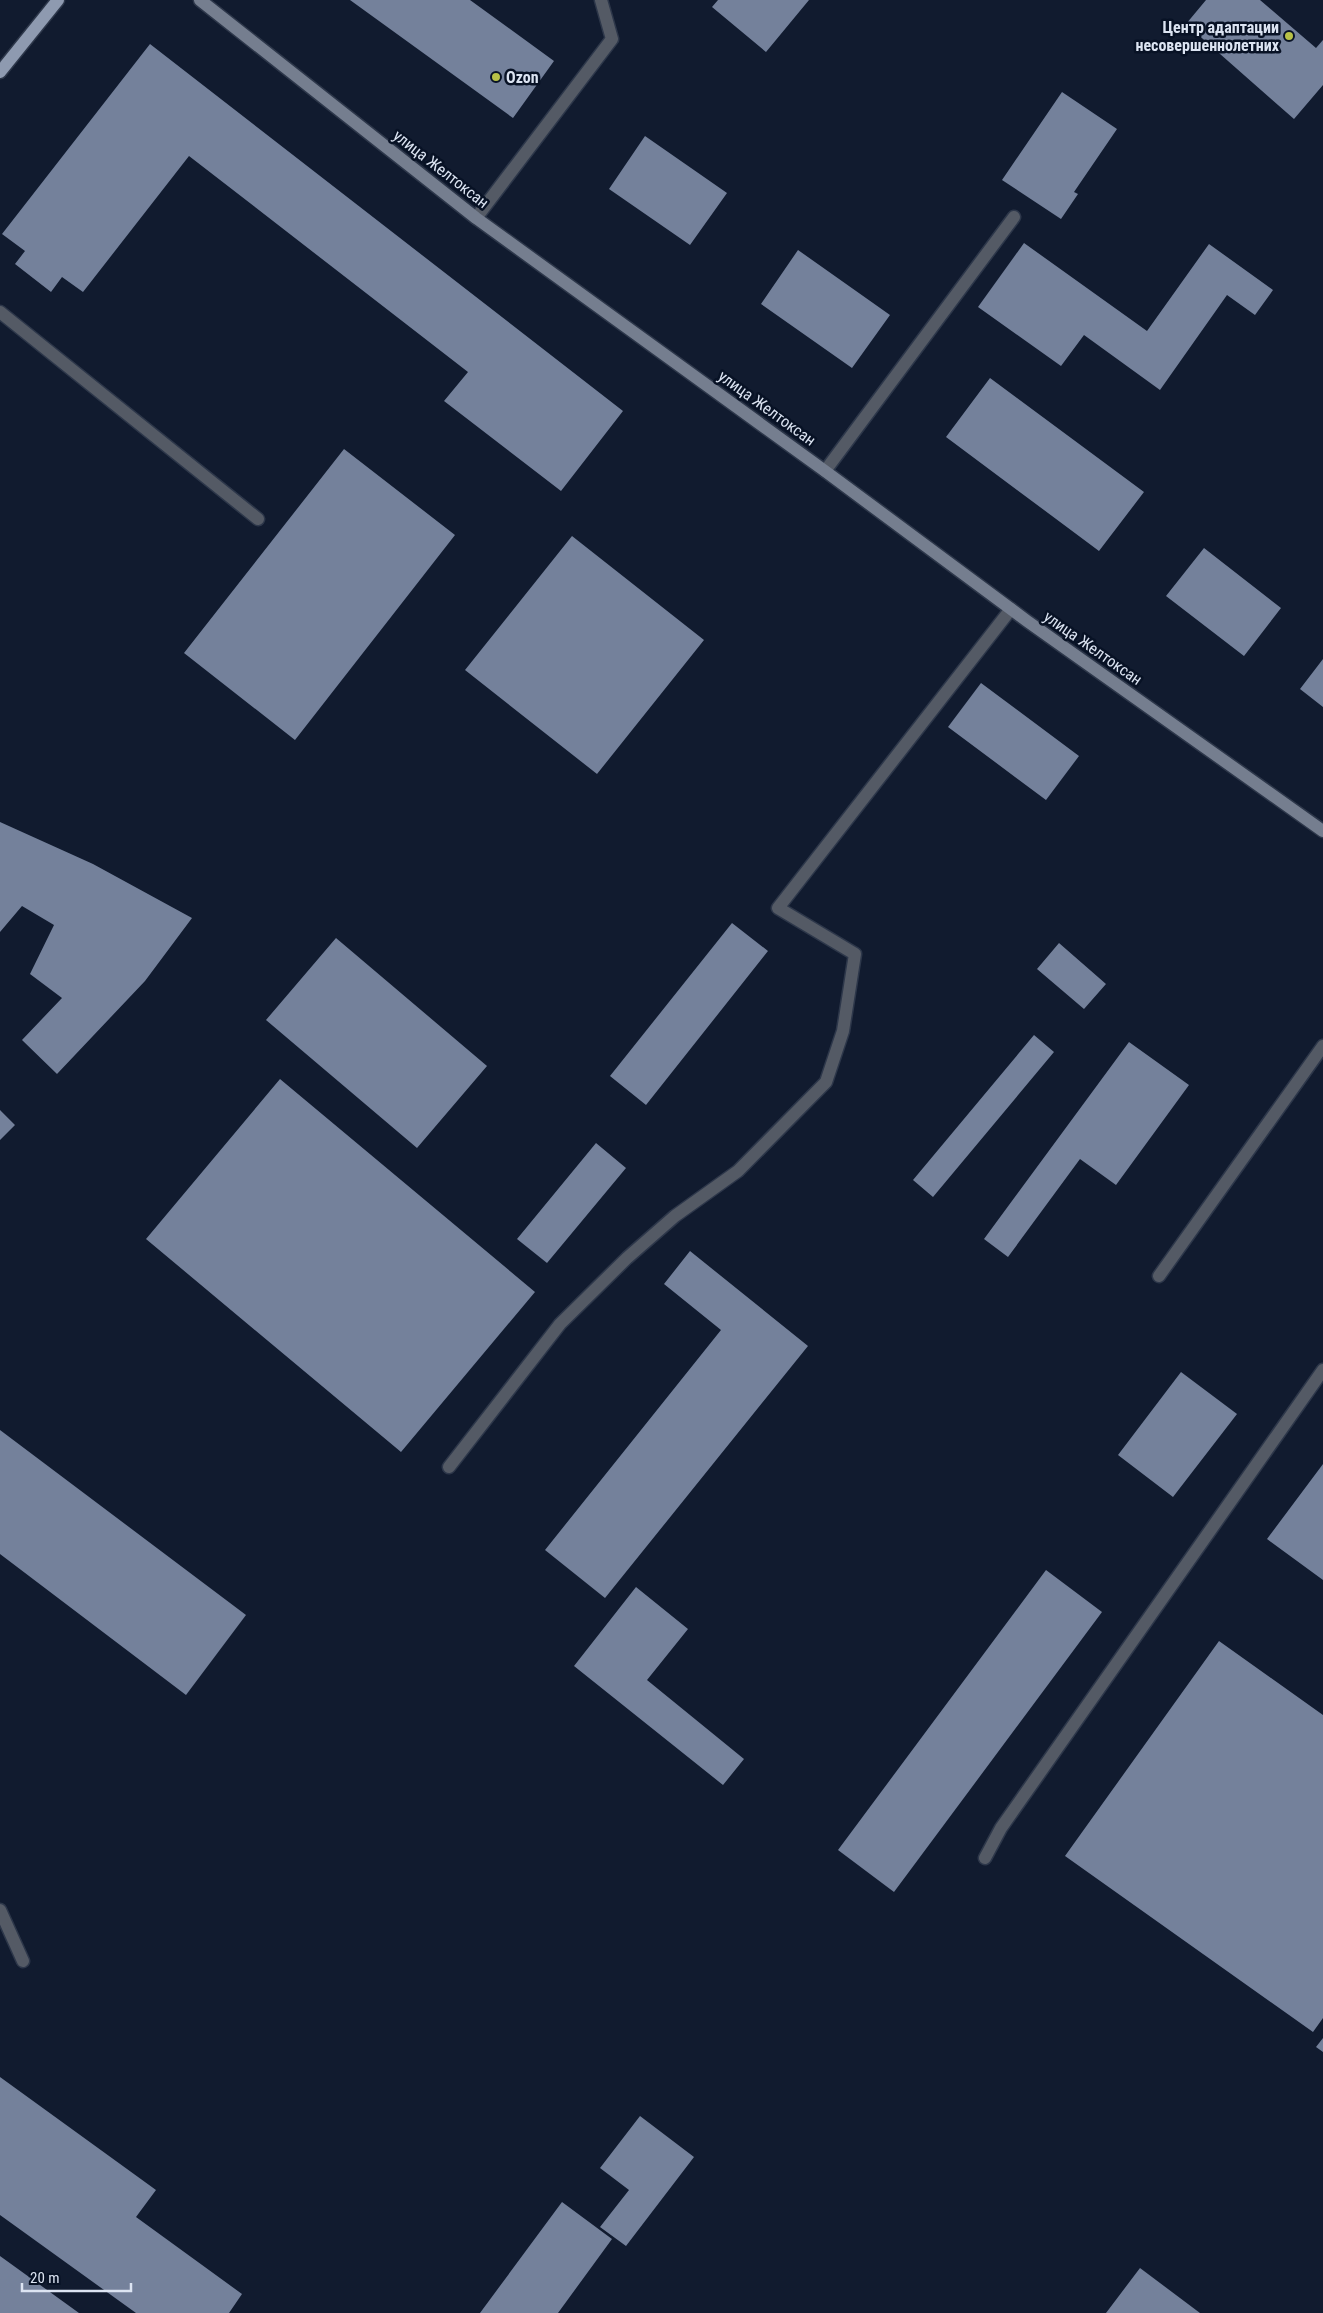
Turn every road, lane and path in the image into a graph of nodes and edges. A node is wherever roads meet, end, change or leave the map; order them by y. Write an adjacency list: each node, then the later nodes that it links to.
1 (58, 0): 4 (main road)
2 (200, 0): 6 (street, улица Желтоксан)
3 (601, 0): 6 (lane)
4 (0, 72)
5 (1014, 217): 8 (lane)
6 (476, 218): 8 (street, улица Желтоксан)
7 (0, 312): 9 (lane)
8 (825, 471): 10 (street, улица Желтоксан)
9 (258, 519)
10 (1011, 609): 11 (street, улица Желтоксан); 15 (lane)
11 (1323, 831)
12 (1323, 1046): 13 (lane)
13 (1159, 1276)
14 (1323, 1370): 16 (lane)
15 (449, 1466)
16 (985, 1858)
17 (0, 1910): 18 (lane)
18 (23, 1961)

